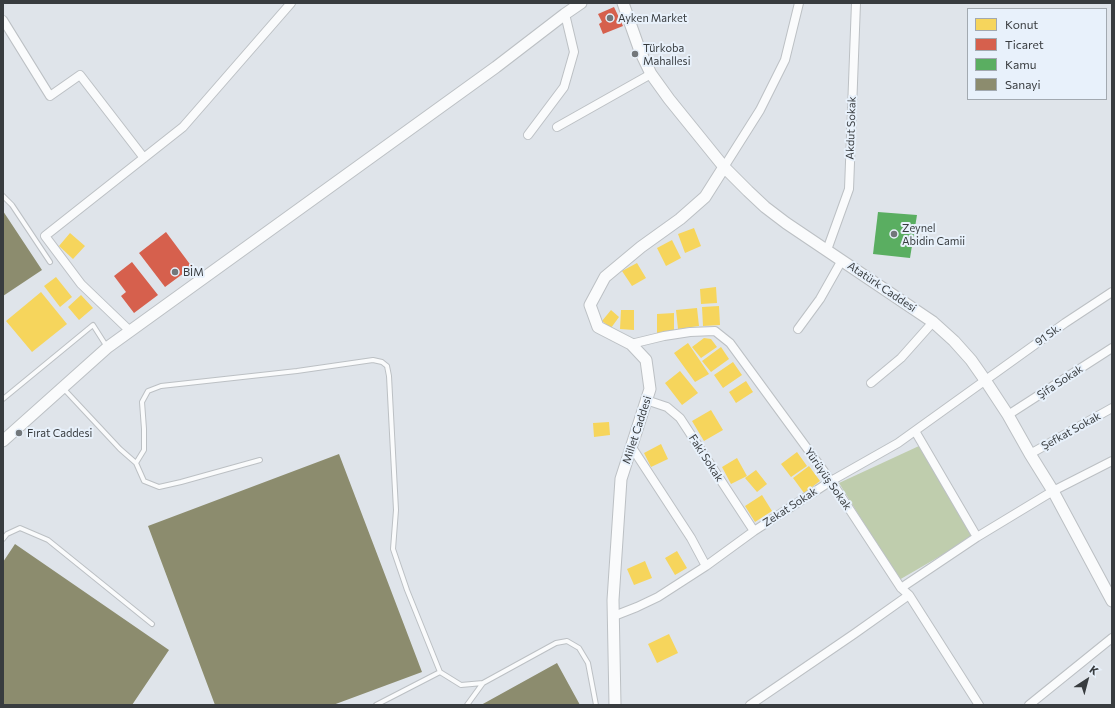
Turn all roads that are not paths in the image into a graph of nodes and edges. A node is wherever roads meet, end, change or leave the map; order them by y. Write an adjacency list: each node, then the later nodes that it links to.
1 (291, 3): 11 (street)
2 (581, 3): 6 (street)
3 (623, 3): 8 (street, Atatürk Caddesi)
4 (799, 3): 12 (street)
5 (856, 3): 14 (street, Akdut Sokak)
6 (565, 14): 10 (street); 20 (street)
7 (3, 20): 11 (street)
8 (652, 74): 9 (street); 12 (street, Atatürk Caddesi)
9 (556, 128)
10 (528, 135)
11 (144, 158): 20 (street)
12 (724, 167): 14 (street, Atatürk Caddesi); 21 (street, Millet Caddesi)
13 (3, 196): 16 (lane)
14 (827, 250): 15 (street, Atatürk Caddesi)
15 (842, 260): 18 (street, Atatürk Caddesi); 19 (street)
16 (50, 262)
17 (1112, 292): 24 (street, 91 Sk.)
18 (933, 322): 24 (street, Atatürk Caddesi); 25 (street)
19 (798, 329)
20 (130, 331): 22 (street)
21 (631, 344): 28 (street, Millet Caddesi); 38 (street, Yürüyüş Sokak)
22 (108, 347): 26 (street); 27 (lane)
23 (1112, 348): 30 (street, Şifa Sokak)
24 (985, 380): 30 (street, Atatürk Caddesi); 31 (street, Zekat Sokak)
25 (871, 383)
26 (63, 387): 32 (street); 37 (lane)
27 (3, 399)
28 (646, 400): 33 (street, Millet Caddesi); 40 (street, Faki Sokak)
29 (1112, 408): 34 (street, Şefkat Sokak)
30 (1008, 416): 34 (street, Atatürk Caddesi)
31 (915, 431): 38 (street, Zekat Sokak); 41 (street)
32 (3, 441)
33 (631, 446): 43 (street); 47 (street, Millet Caddesi)
34 (1030, 454): 39 (street, Atatürk Caddesi)
35 (260, 460): 37 (lane)
36 (1112, 461): 39 (street)
37 (136, 463): 50 (lane)
38 (831, 481): 40 (street, Zekat Sokak); 44 (street, Yürüyüş Sokak)
39 (1053, 491): 41 (street); 46 (street, Atatürk Caddesi)
40 (754, 531): 43 (street, Zekat Sokak)
41 (977, 537): 44 (street)
42 (3, 539): 48 (lane)
43 (706, 566): 47 (street, Zekat Sokak)
44 (901, 588): 45 (street, Yürüyüş Sokak)
45 (909, 595): 56 (street); 57 (street, Yürüyüş Sokak)
46 (1112, 601)
47 (614, 616): 55 (street, Millet Caddesi)
48 (152, 624)
49 (1112, 638): 58 (street)
50 (440, 672): 51 (lane); 52 (lane)
51 (483, 683): 53 (lane); 54 (lane)
52 (376, 705)
53 (467, 705)
54 (596, 705)
55 (615, 705)
56 (750, 705)
57 (979, 705)
58 (1029, 705)

